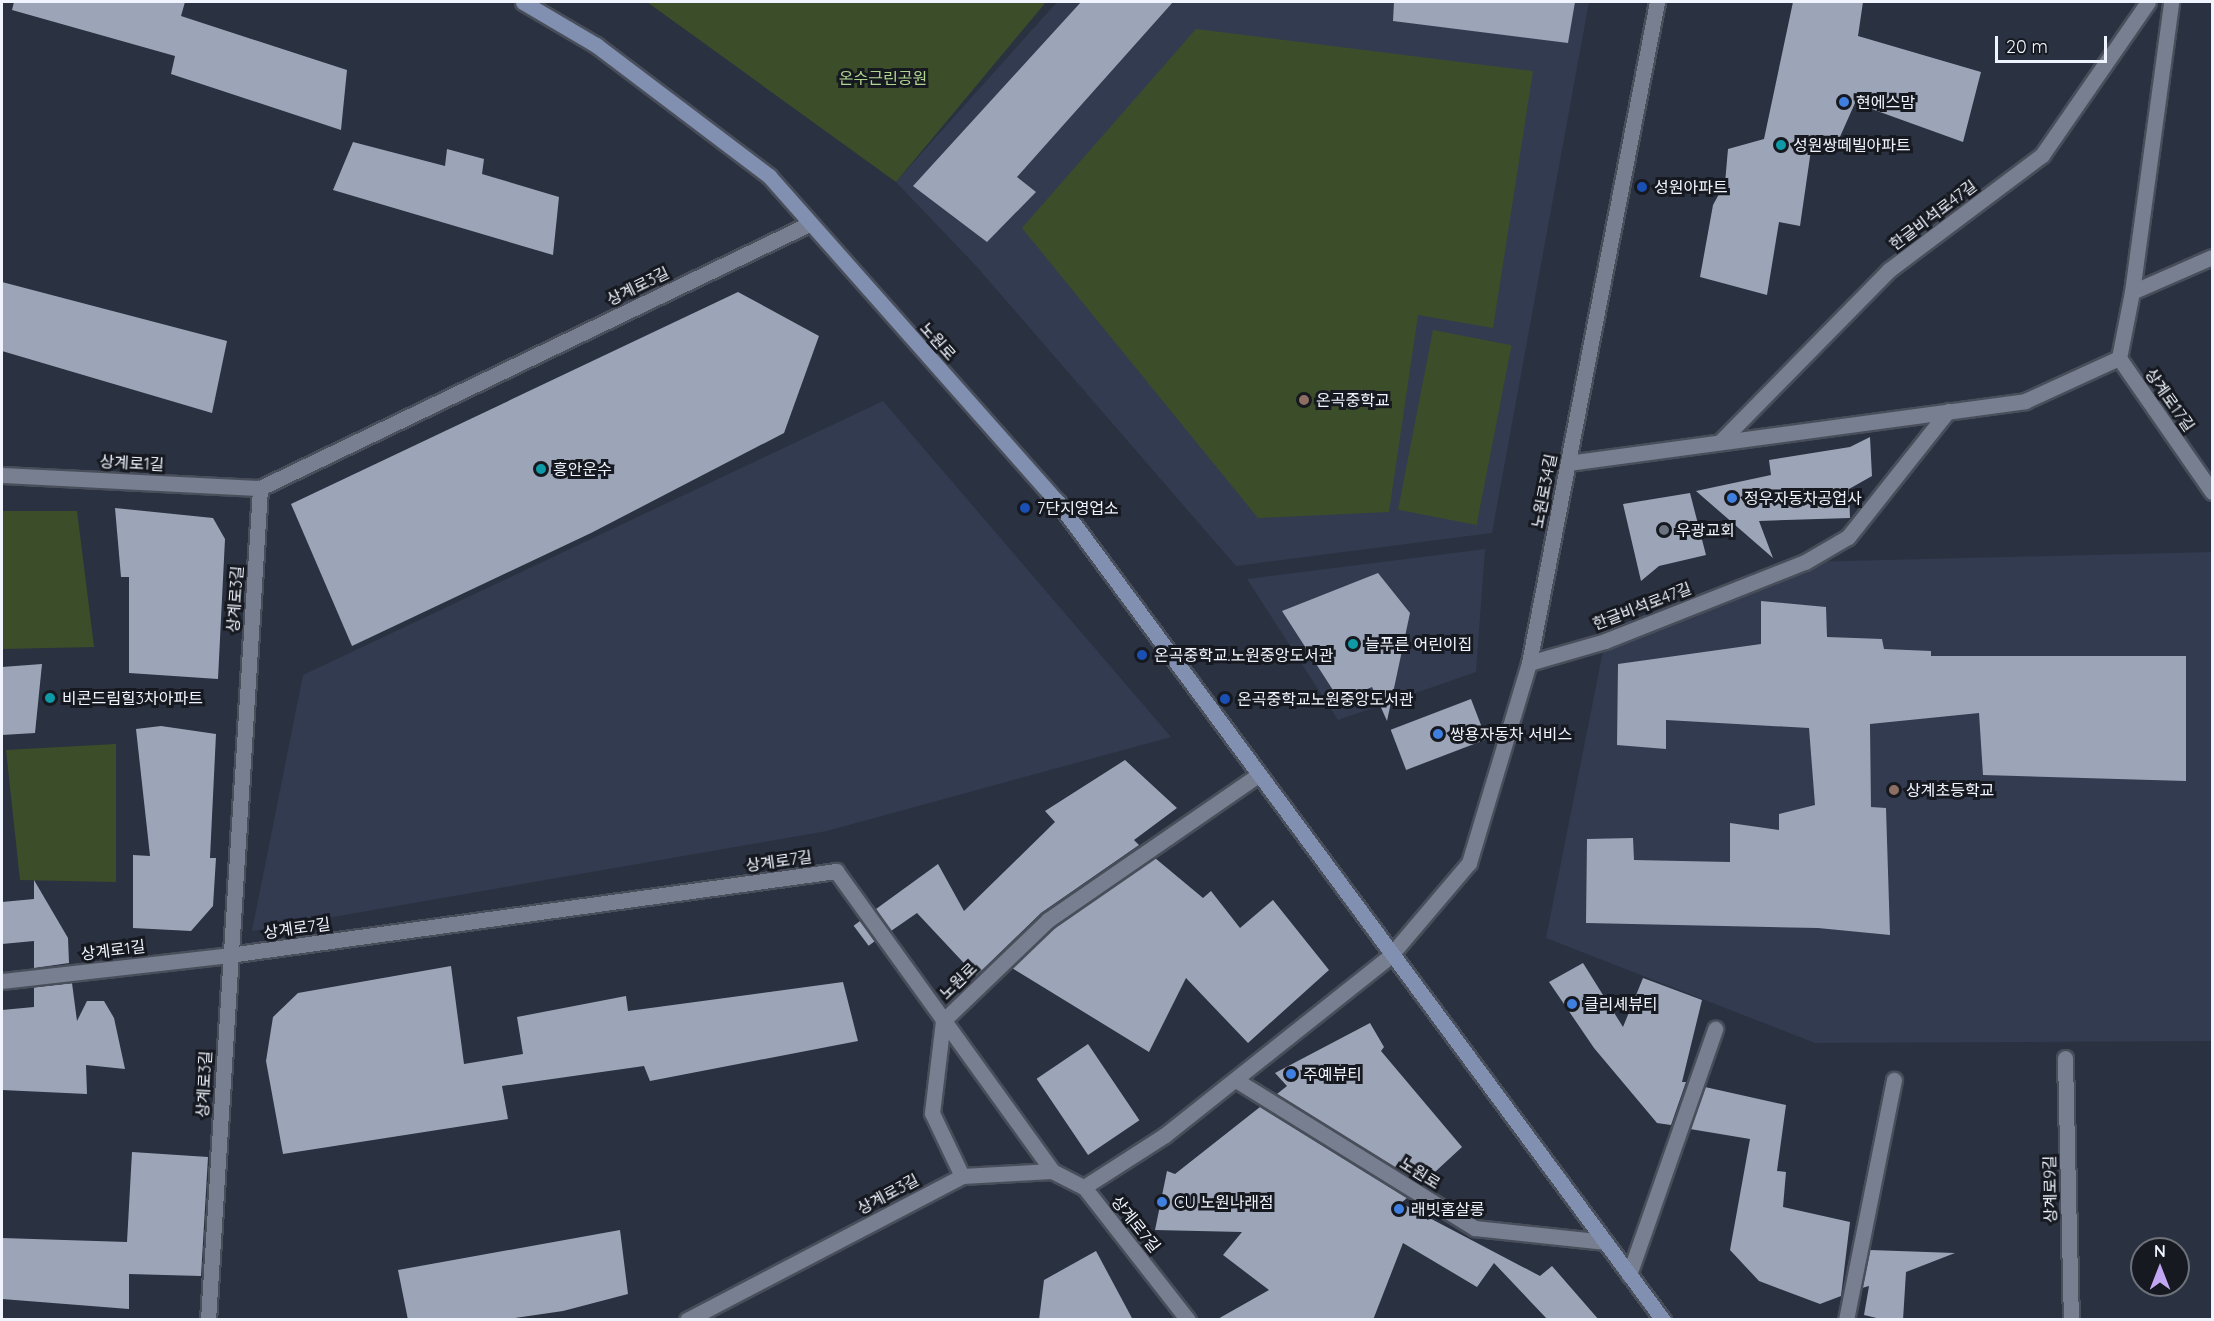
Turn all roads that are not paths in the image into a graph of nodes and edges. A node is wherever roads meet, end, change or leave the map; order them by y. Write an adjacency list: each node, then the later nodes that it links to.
1 (523, 2): 5 (main road, 노원로)
2 (1657, 2): 11 (street, 노원로34길)
3 (2148, 2): 10 (street, 한글비석로47길)
4 (2171, 2): 7 (street)
5 (809, 224): 13 (street, 상계로3길); 16 (main road, 노원로)
6 (2212, 257): 7 (street)
7 (2132, 292): 8 (street)
8 (2119, 358): 9 (street); 14 (street, 상계로17길)
9 (1948, 411): 10 (street); 15 (street, 한글비석로47길)
10 (1720, 442): 11 (street)
11 (1568, 463): 15 (street, 노원로34길)
12 (2, 475): 13 (street, 상계로1길)
13 (260, 488): 17 (street, 상계로3길)
14 (2212, 492)
15 (1529, 663): 18 (street, 노원로34길)
16 (1258, 775): 18 (main road, 노원로); 20 (street, 노원로)
17 (230, 955): 19 (street, 상계로1길); 20 (street, 상계로7길); 30 (street, 상계로3길)
18 (1390, 956): 23 (street); 28 (main road, 노원로)
19 (2, 981)
20 (943, 1021): 25 (street, 상계로7길); 26 (street)
21 (1714, 1029): 29 (street)
22 (2065, 1058): 35 (street, 상계로9길)
23 (1236, 1080): 27 (street); 28 (street, 노원로)
24 (1894, 1080): 34 (street)
25 (1052, 1171): 26 (street); 27 (street, 상계로7길)
26 (962, 1176): 31 (street, 상계로3길)
27 (1084, 1187): 32 (street, 상계로7길)
28 (1605, 1242): 29 (main road, 노원로)
29 (1629, 1275): 33 (main road, 노원로)
30 (208, 1320)
31 (687, 1320)
32 (1188, 1320)
33 (1663, 1320)
34 (1846, 1320)
35 (2071, 1320)

